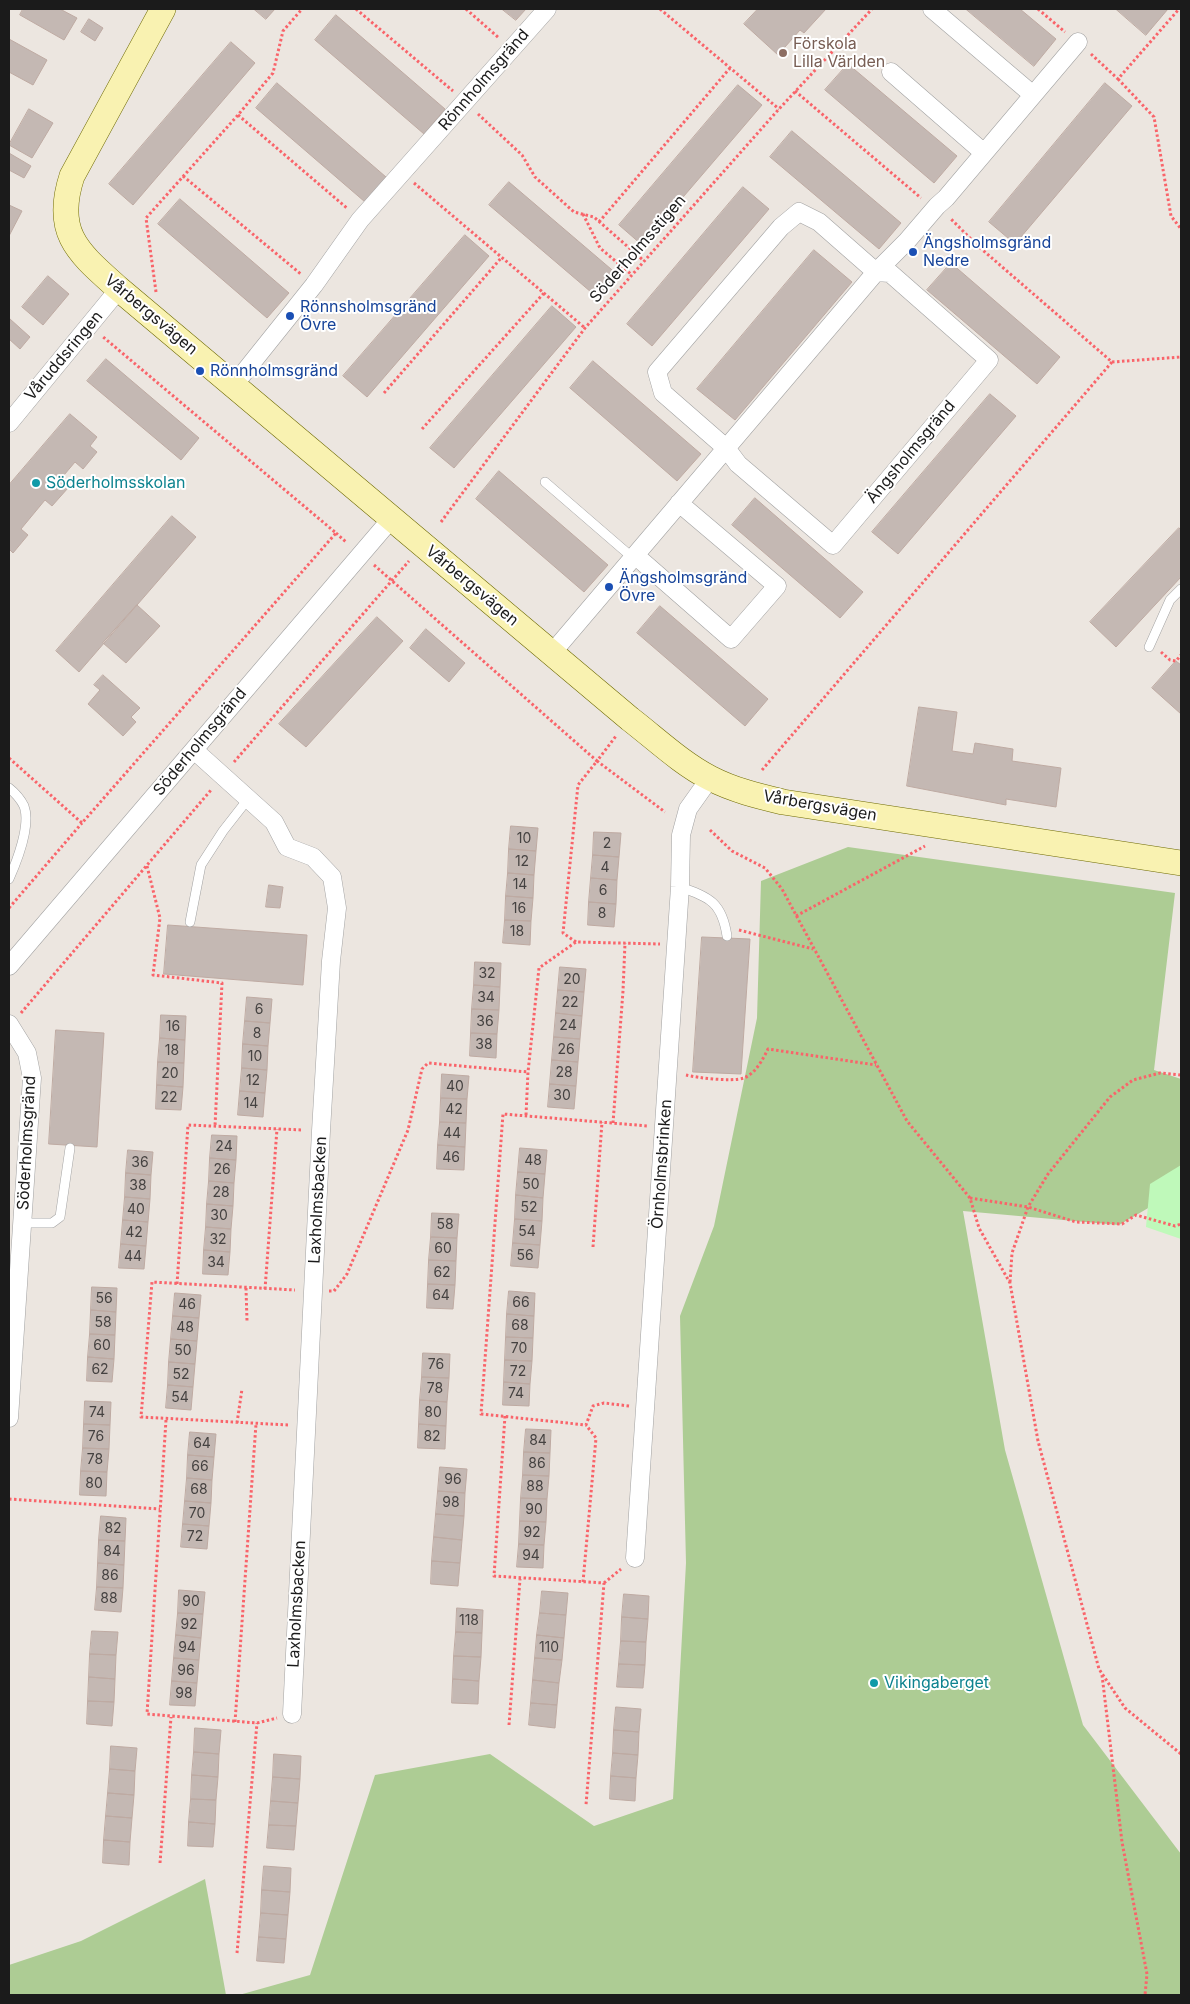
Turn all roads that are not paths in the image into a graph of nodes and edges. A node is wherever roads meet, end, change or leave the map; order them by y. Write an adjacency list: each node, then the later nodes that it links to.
1 (163, 9): 9 (street, Vårbergsvägen)
2 (547, 9): 10 (street, Rönnholmsgränd)
3 (932, 9): 6 (street)
4 (1078, 42): 6 (street)
5 (891, 72): 7 (street)
6 (1033, 95): 7 (street)
7 (984, 153): 8 (street)
8 (876, 272): 12 (street); 12 (street, Ängsholmsgränd); 12 (street, Ängsholmsgränd)
9 (119, 289): 10 (street, Vårbergsvägen); 11 (street, Våruddsringen)
10 (234, 385): 15 (street, Vårbergsvägen)
11 (9, 423)
12 (726, 448): 14 (street)
13 (545, 482): 16 (lane)
14 (679, 503): 16 (street); 16 (street)
15 (392, 518): 19 (street, Vårbergsvägen); 20 (street, Söderholmsgränd)
16 (634, 557): 19 (street)
17 (1181, 589): 18 (lane)
18 (1149, 646)
19 (552, 653): 21 (street, Vårbergsvägen)
20 (194, 750): 23 (street, Laxholmsbacken); 29 (street, Söderholmsgränd)
21 (710, 778): 24 (street, Vårbergsvägen); 26 (street, Örnholmsbrinken)
22 (9, 788): 25 (lane)
23 (248, 798): 27 (lane); 35 (street, Laxholmsbacken)
24 (1181, 864)
25 (9, 879)
26 (680, 887): 28 (lane); 34 (street, Örnholmsbrinken)
27 (190, 922)
28 (726, 932)
29 (9, 966)
30 (10, 1025): 32 (street, Söderholmsgränd)
31 (70, 1148): 32 (lane)
32 (23, 1223): 33 (street, Söderholmsgränd)
33 (9, 1418)
34 (635, 1558)
35 (292, 1714)

